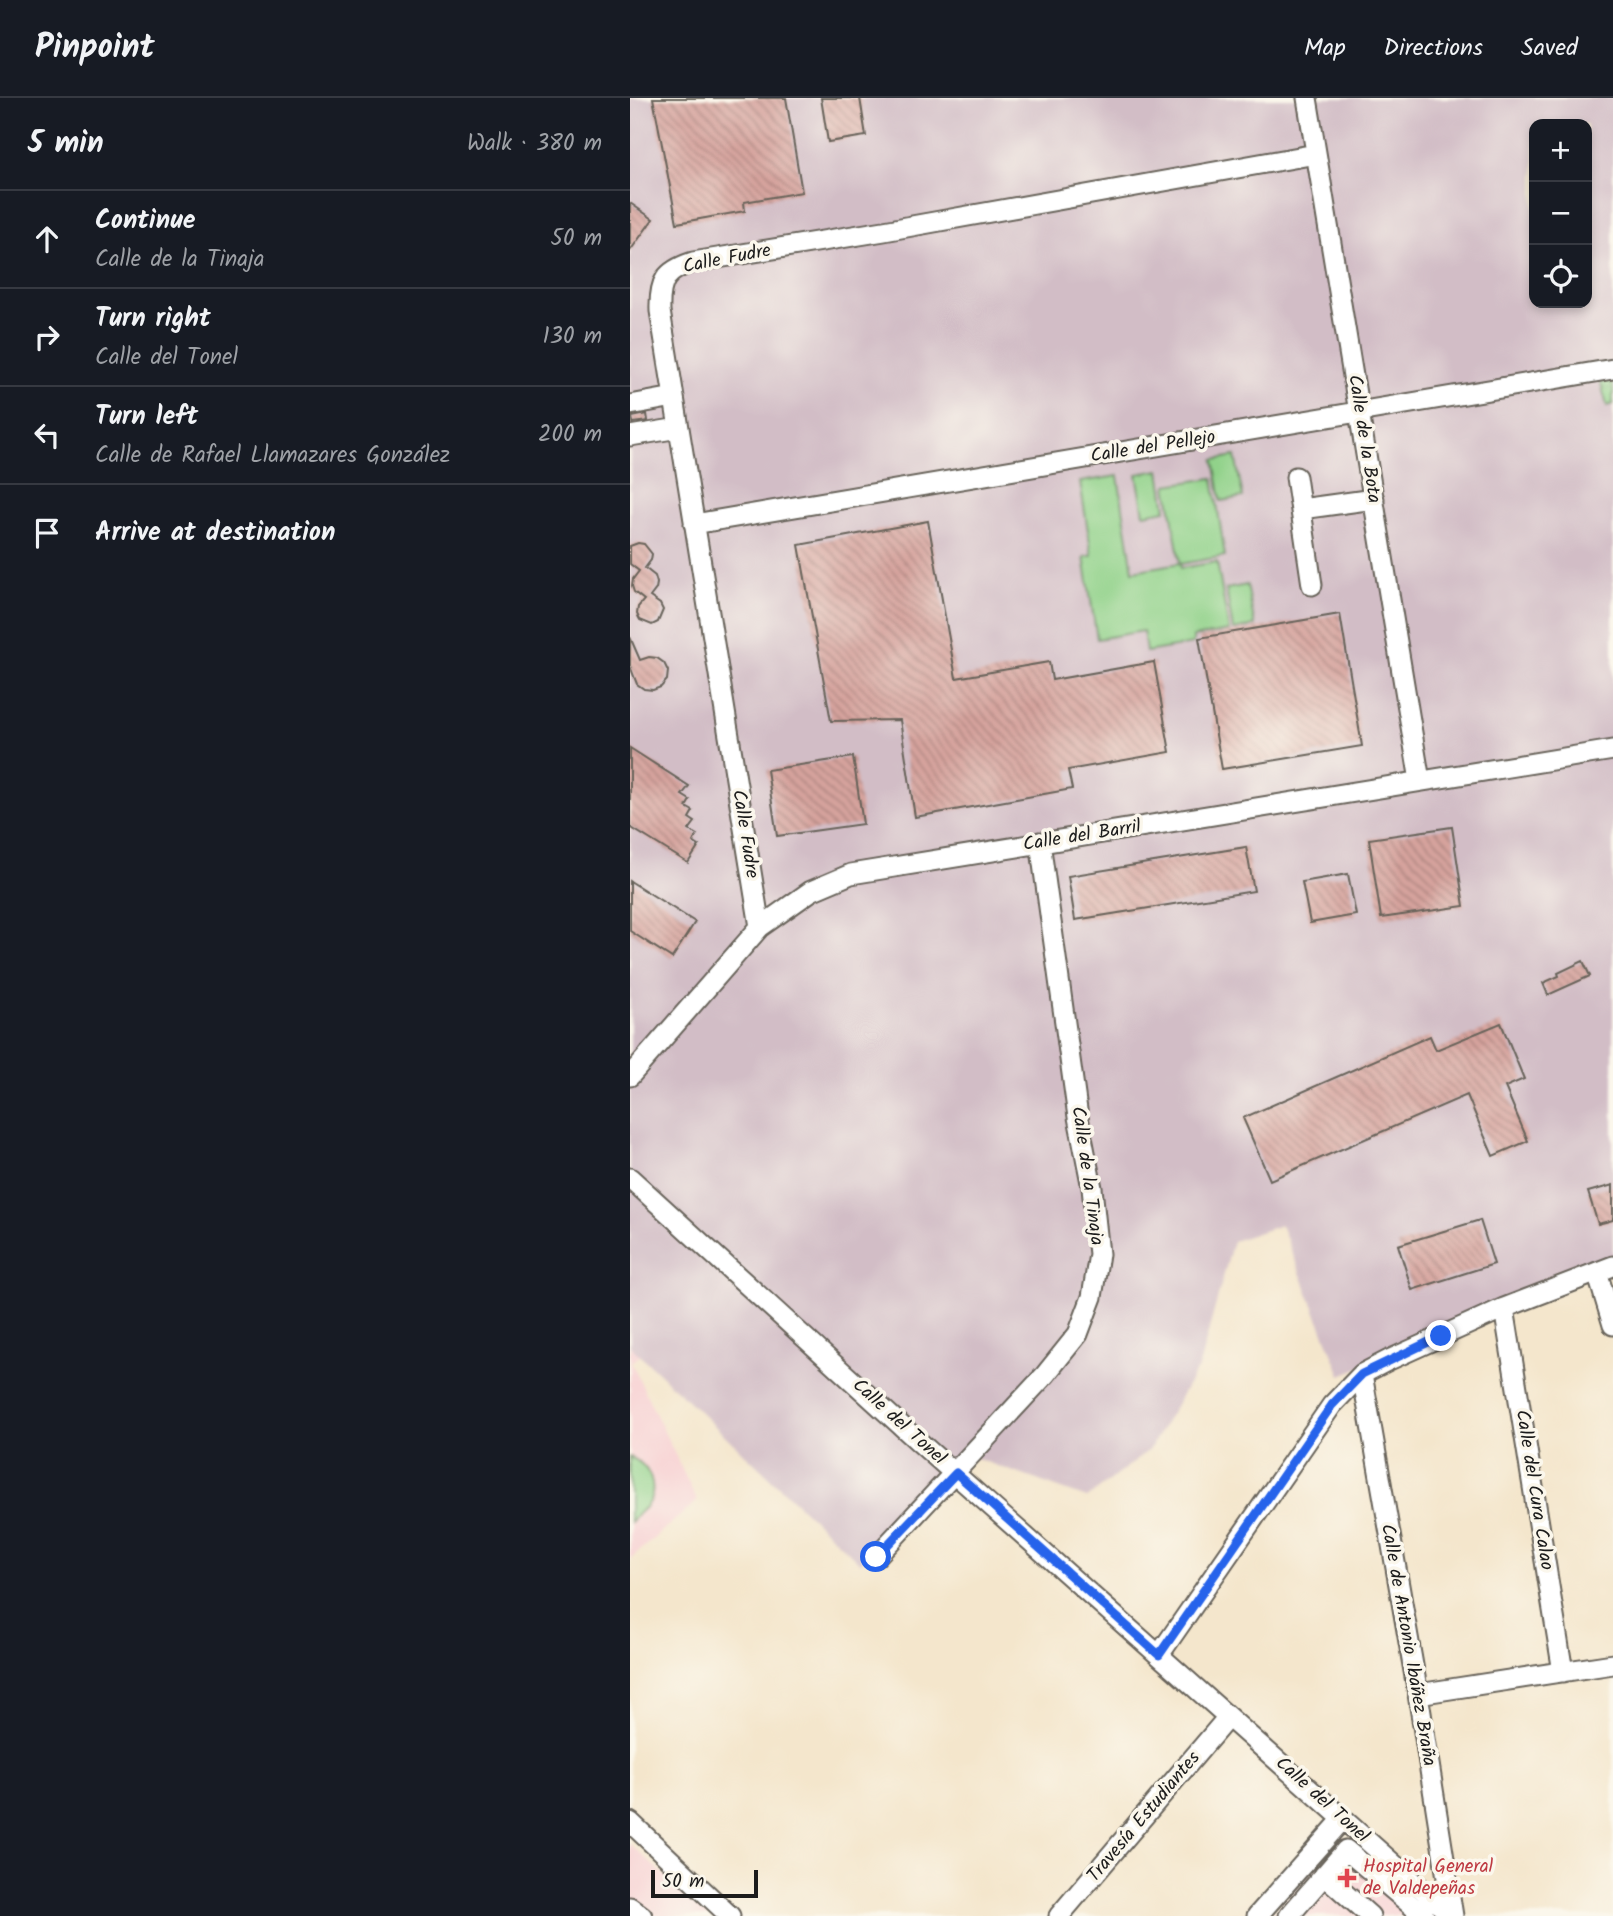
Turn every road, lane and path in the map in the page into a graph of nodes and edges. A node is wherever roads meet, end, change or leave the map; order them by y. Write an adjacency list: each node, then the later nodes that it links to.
1 (1307, 98): 2 (street, Calle de la Bota)
2 (1316, 154): 4 (street, Calle Fudre); 6 (street, Calle de la Bota)
3 (1613, 369): 6 (street, Calle del Pellejo)
4 (674, 397): 5 (street); 7 (street, Calle Fudre)
5 (630, 405)
6 (1360, 413): 10 (street, Calle de la Bota); 12 (street, Calle del Pellejo)
7 (680, 428): 8 (street); 12 (street, Calle Fudre)
8 (630, 436)
9 (1296, 477): 11 (street)
10 (1374, 499): 11 (street); 15 (street, Calle de la Bota)
11 (1300, 509): 13 (street)
12 (694, 524): 17 (street, Calle Fudre)
13 (1312, 585)
14 (1613, 750): 15 (street, Calle del Barril)
15 (1420, 780): 16 (street, Calle del Barril)
16 (1040, 842): 17 (street, Calle del Barril); 24 (street, Calle de la Tinaja)
17 (760, 927): 18 (street, Calle del Barril)
18 (630, 1076)
19 (630, 1178): 24 (street, Calle del Tonel)
20 (1605, 1269): 21 (street); 22 (street)
21 (1504, 1308): 23 (street); 28 (street, Calle del Cura Calao)
22 (1613, 1325)
23 (1362, 1374): 26 (street); 29 (street, Calle de Antonio Ibáñez Braña)
24 (956, 1473): 25 (street, Calle de la Tinaja); 26 (street, Calle del Tonel)
25 (876, 1557)
26 (1159, 1655): 30 (street, Calle del Tonel)
27 (1613, 1664): 28 (street)
28 (1563, 1672): 29 (street)
29 (1418, 1694): 42 (street, Calle de Antonio Ibáñez Braña)
30 (1228, 1717): 31 (street, Calle del Tonel); 37 (street, Travesía Estudiantes)
31 (1343, 1819): 38 (street); 42 (street, Calle del Tonel)
32 (630, 1822): 36 (street)
33 (1324, 1875): 39 (street); 40 (street); 41 (street)
34 (630, 1907): 35 (street)
35 (642, 1916)
36 (730, 1916)
37 (1059, 1916)
38 (1257, 1916)
39 (1289, 1916)
40 (1370, 1916)
41 (1424, 1916)
42 (1453, 1916)

